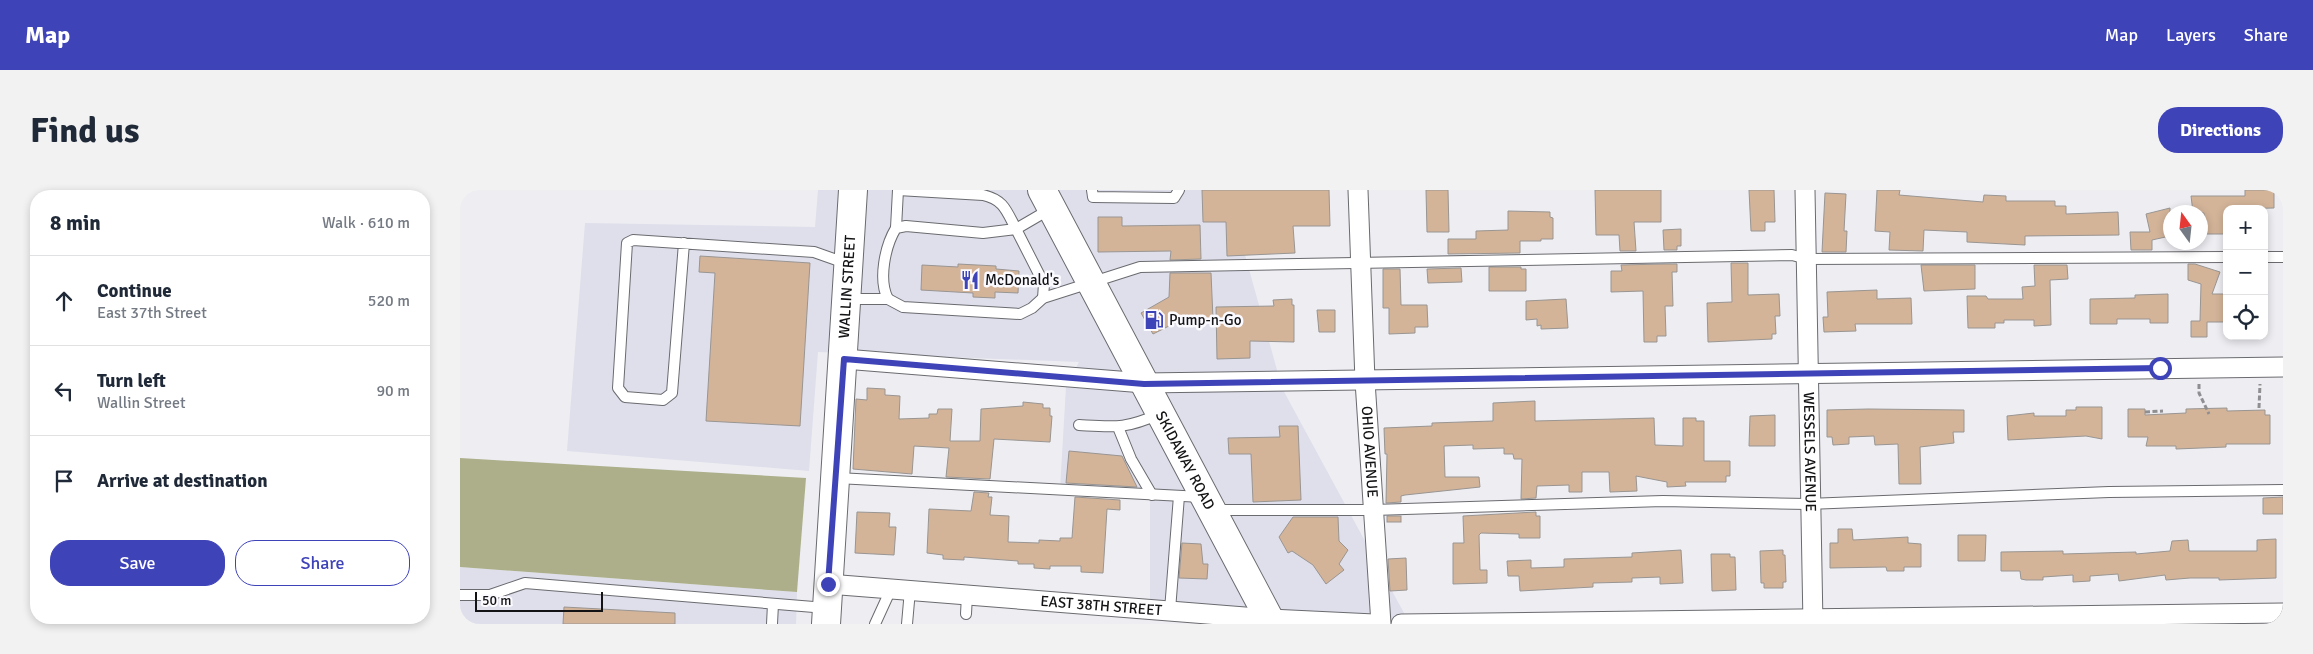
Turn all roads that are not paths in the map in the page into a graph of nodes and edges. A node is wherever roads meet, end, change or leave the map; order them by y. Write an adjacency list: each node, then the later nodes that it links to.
1 (853, 190): 15 (main road, WALLIN STREET)
2 (898, 190): 8 (lane); 9 (lane)
3 (1092, 190): 4 (lane)
4 (1179, 190)
5 (1358, 190): 16 (street, OHIO AVENUE)
6 (1805, 190): 14 (street, WESSELS AVENUE)
7 (1047, 199): 9 (lane); 17 (main road, SKIDAWAY ROAD)
8 (896, 228): 9 (lane); 20 (lane)
9 (1016, 229): 18 (lane)
10 (684, 243): 10 (lane); 15 (lane)
11 (2223, 257): 14 (lane)
12 (2268, 257): 13 (lane)
13 (2283, 257)
14 (1807, 259): 16 (lane); 23 (street, WESSELS AVENUE)
15 (849, 264): 19 (main road, WALLIN STREET)
16 (1361, 264): 17 (lane); 24 (street, OHIO AVENUE)
17 (1090, 281): 18 (lane); 25 (main road, SKIDAWAY ROAD)
18 (1042, 298): 20 (lane)
19 (847, 299): 20 (lane); 21 (main road, WALLIN STREET)
20 (888, 299)
21 (844, 359): 25 (street); 29 (main road, WALLIN STREET)
22 (2283, 367): 23 (street)
23 (1810, 372): 24 (street); 33 (street, WESSELS AVENUE)
24 (1365, 381): 25 (street); 34 (street, OHIO AVENUE)
25 (1144, 384): 26 (main road, SKIDAWAY ROAD)
26 (1160, 413): 28 (lane); 32 (main road, SKIDAWAY ROAD)
27 (1079, 425): 28 (lane)
28 (1118, 427): 31 (lane)
29 (836, 478): 31 (lane); 40 (main road, WALLIN STREET)
30 (2283, 490): 33 (lane)
31 (1152, 495): 32 (lane)
32 (1199, 501): 34 (lane); 41 (lane); 46 (main road, SKIDAWAY ROAD)
33 (1812, 503): 34 (lane); 45 (street, WESSELS AVENUE)
34 (1373, 510): 52 (street, OHIO AVENUE)
35 (892, 589): 36 (street, EAST 38TH STREET); 40 (street, EAST 38TH STREET); 49 (lane)
36 (910, 590): 38 (street, EAST 38TH STREET); 50 (lane)
37 (460, 595): 39 (lane)
38 (968, 595): 41 (street, EAST 38TH STREET); 43 (lane)
39 (773, 604): 40 (lane); 48 (lane)
40 (827, 606)
41 (1170, 610): 46 (street, EAST 38TH STREET)
42 (2283, 613): 44 (street)
43 (966, 614)
44 (2222, 619): 45 (street)
45 (1813, 621): 47 (street)
46 (1271, 622): 51 (street, EAST 38TH STREET)
47 (1723, 622): 53 (street)
48 (772, 624)
49 (876, 624)
50 (907, 624)
51 (1374, 624)
52 (1380, 624)
53 (1402, 624)

